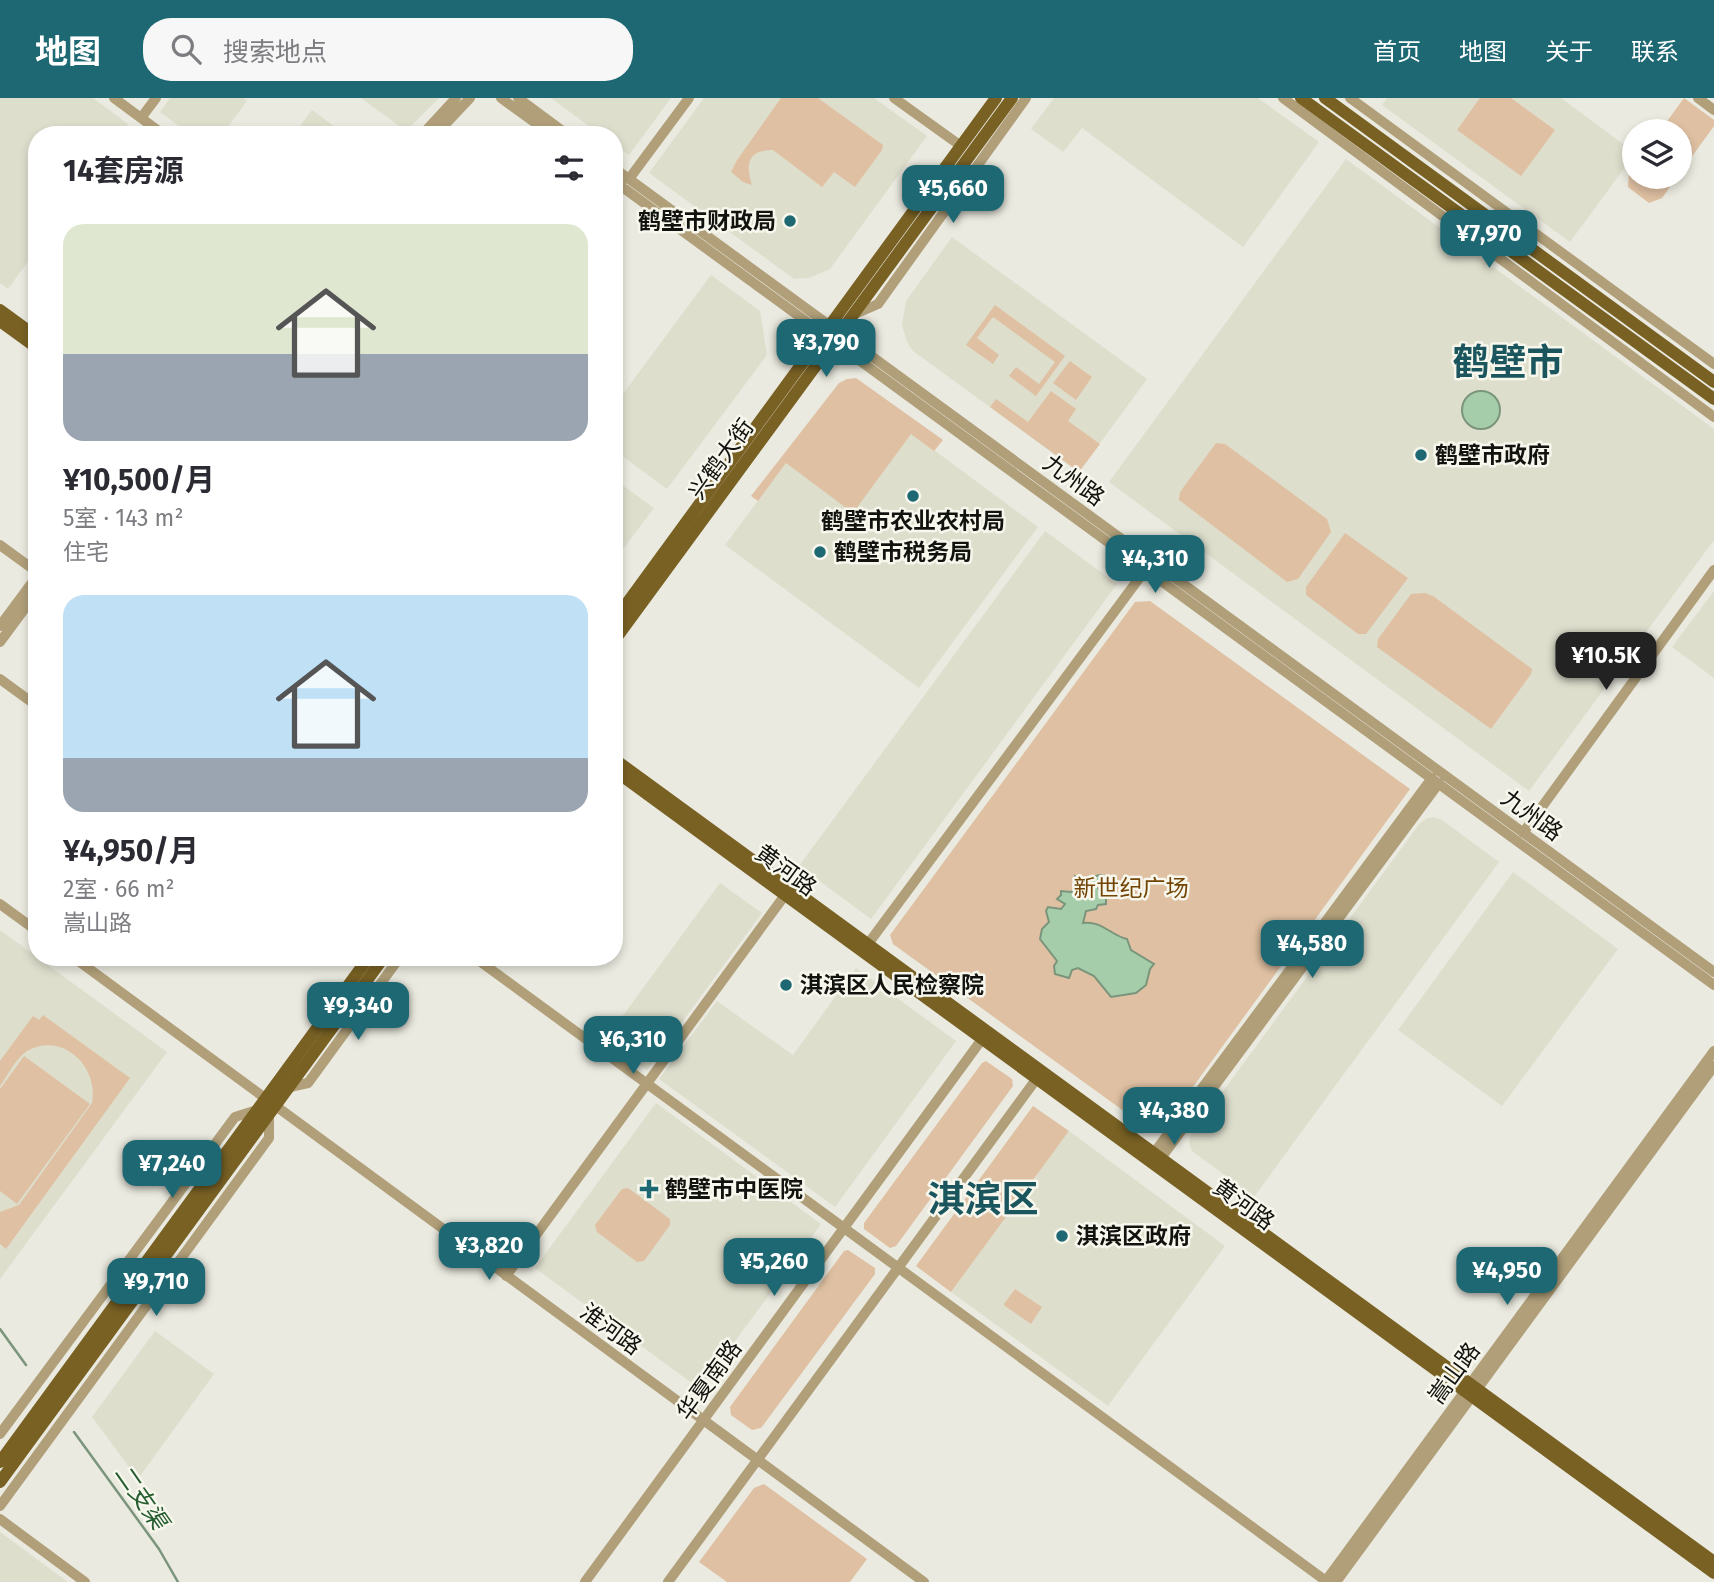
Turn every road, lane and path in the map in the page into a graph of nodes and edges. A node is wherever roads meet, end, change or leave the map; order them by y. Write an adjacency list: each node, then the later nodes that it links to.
1 (114, 98): 20 (street)
2 (156, 98): 20 (street)
3 (456, 98): 22 (street)
4 (470, 98): 23 (street)
5 (501, 98): 24 (street)
6 (518, 98): 25 (street)
7 (690, 98): 27 (street)
8 (894, 98): 26 (street)
9 (996, 98): 26 (main road, 兴鹤大街)
10 (1012, 98): 30 (main road, 兴鹤大街)
11 (1026, 98): 30 (street)
12 (1283, 98): 38 (street)
13 (1301, 98): 37 (main road)
14 (1325, 98): 19 (main road)
15 (1350, 98): 17 (street)
16 (1698, 98): 18 (street)
17 (1363, 102): 19 (street); 35 (street)
18 (1714, 110)
19 (1351, 117): 36 (main road)
20 (141, 118): 21 (street)
21 (152, 126)
22 (430, 126)
23 (444, 126)
24 (540, 126)
25 (556, 126)
26 (961, 146): 33 (main road, 兴鹤大街)
27 (623, 181)
28 (623, 183): 33 (street, 九州路)
29 (0, 310): 32 (main road)
30 (851, 316): 33 (main road, 兴鹤大街)
31 (0, 321): 34 (main road)
32 (28, 330)
33 (831, 333): 41 (street, 九州路); 45 (main road, 兴鹤大街); 47 (main road, 兴鹤大街); 54 (street, 九州路)
34 (28, 341)
35 (1714, 365)
36 (1714, 382)
37 (1714, 399)
38 (1714, 417)
39 (0, 545): 40 (street)
40 (28, 567)
41 (1146, 569): 53 (street, 九州路); 58 (street)
42 (1714, 570): 54 (street)
43 (28, 587): 46 (street)
44 (28, 605): 48 (street)
45 (623, 609)
46 (0, 626)
47 (623, 628)
48 (0, 642)
49 (0, 679): 50 (street)
50 (28, 699)
51 (623, 766): 58 (main road, 黄河路)
52 (623, 777): 55 (main road, 黄河路)
53 (1435, 781): 65 (street, 九州路); 73 (street)
54 (1523, 832): 64 (street, 九州路)
55 (785, 895): 58 (main road, 黄河路); 70 (street)
56 (0, 904): 57 (street)
57 (28, 924)
58 (866, 948): 66 (main road, 黄河路)
59 (84, 966): 72 (street, 淮河路)
60 (363, 966): 72 (main road)
61 (377, 966): 71 (main road)
62 (393, 966): 71 (street)
63 (486, 966): 70 (street)
64 (1714, 972)
65 (1714, 985)
66 (985, 1035): 69 (main road, 黄河路); 74 (street, 华夏南路)
67 (1714, 1051): 77 (street, 嵩山路)
68 (1714, 1066): 77 (street, 嵩山路)
69 (1040, 1075): 73 (main road, 黄河路); 75 (street); 77 (main road, 黄河路)
70 (647, 1084): 74 (street); 76 (street)
71 (290, 1087): 72 (main road)
72 (267, 1108): 76 (street, 淮河路); 79 (street); 81 (main road); 82 (main road); 83 (street)
73 (1158, 1156): 77 (main road, 黄河路)
74 (844, 1228): 75 (street); 78 (street, 华夏南路)
75 (898, 1268): 80 (street); 91 (street)
76 (506, 1276): 78 (street, 淮河路)
77 (1471, 1390): 85 (main road, 黄河路); 86 (main road, 黄河路); 91 (street, 嵩山路)
78 (703, 1420): 80 (street, 淮河路); 88 (street, 华夏南路)
79 (0, 1434)
80 (757, 1460): 89 (street); 90 (street, 淮河路)
81 (0, 1462)
82 (0, 1482)
83 (0, 1506)
84 (0, 1519): 87 (street)
85 (1714, 1562)
86 (1714, 1573)
87 (85, 1582)
88 (584, 1582)
89 (668, 1582)
90 (924, 1582)
91 (1329, 1582)

